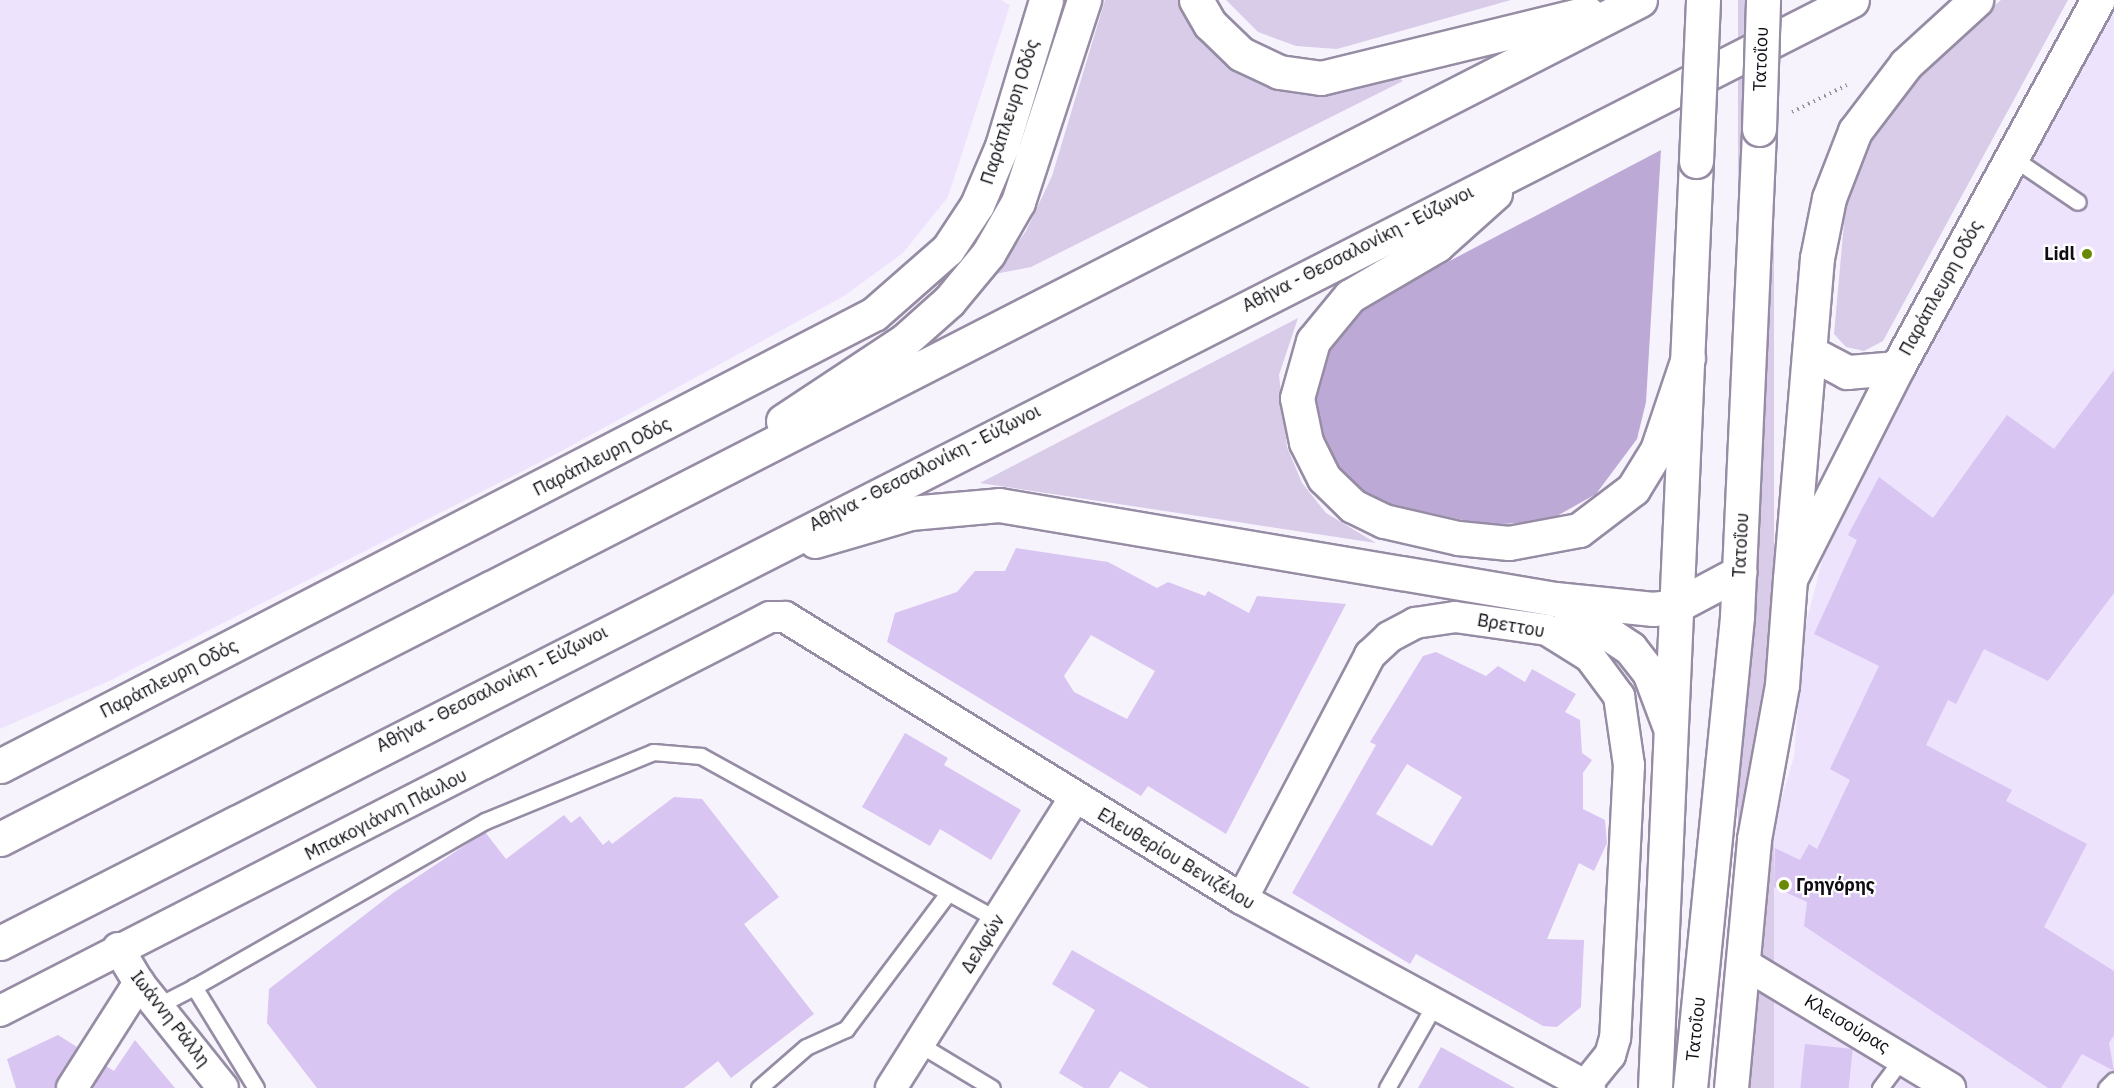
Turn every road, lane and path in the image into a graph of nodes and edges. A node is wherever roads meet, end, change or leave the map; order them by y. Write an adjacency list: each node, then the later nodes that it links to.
1 (1046, 0): 26 (main road, Παράπλευρη Οδός)
2 (1084, 0): 18 (main road)
3 (1196, 0): 4 (main road)
4 (1639, 0): 18 (main road)
5 (1703, 0): 16 (main road, Τατοΐου, bridge)
6 (1763, 0): 20 (main road, Τατοΐου, bridge)
7 (1852, 0): 13 (main road, Αθήνα - Θεσσαλονίκη - Εύζωνοι)
8 (1976, 0): 15 (main road)
9 (2098, 0): 12 (main road, Παράπλευρη Οδός)
10 (1854, 81): 11 (path)
11 (1789, 114)
12 (2013, 158): 14 (lane); 17 (main road, Παράπλευρη Οδός)
13 (1530, 162): 16 (main road); 19 (main road, Αθήνα - Θεσσαλονίκη - Εύζωνοι)
14 (2078, 202)
15 (1811, 353): 17 (main road); 21 (main road)
16 (1688, 358): 23 (main road, Τατοΐου)
17 (1897, 368): 21 (main road, Παράπλευρη Οδός)
18 (665, 501): 28 (main road)
19 (730, 567): 22 (main road); 32 (main road, Αθήνα - Θεσσαλονίκη - Εύζωνοι)
20 (1740, 572): 23 (main road); 51 (main road, Τατοΐου)
21 (1790, 579): 34 (main road)
22 (1555, 599): 23 (main road); 25 (main road)
23 (1676, 606): 25 (main road, Τατοΐου)
24 (771, 617): 27 (street, Ελευθερίου Βενιζέλου); 33 (street, Μπακογιάννη Πάυλου)
25 (1669, 725): 50 (main road, Τατοΐου)
26 (0, 766)
27 (1074, 798): 30 (street, Ελευθερίου Βενιζέλου); 31 (street, Δελφών)
28 (0, 839)
29 (948, 893): 31 (lane); 35 (lane); 46 (lane)
30 (1242, 899): 37 (street, Ελευθερίου Βενιζέλου); 42 (street, Βρεττου)
31 (998, 920): 39 (street, Δελφών)
32 (0, 943)
33 (118, 948): 36 (street, Ιωάννη Ράλλη); 38 (street, Μπακογιάννη Πάυλου)
34 (1743, 963): 40 (street, Κλεισούρας); 52 (main road)
35 (194, 987): 36 (lane); 45 (lane)
36 (148, 995): 43 (street); 44 (street, Ιωάννη Ράλλη)
37 (1435, 1004): 42 (street, Ελευθερίου Βενιζέλου); 49 (lane)
38 (0, 1011)
39 (919, 1044): 47 (street, Δελφών); 48 (lane)
40 (1903, 1057): 53 (lane); 54 (street, Κλεισούρας)
41 (2114, 1080): 55 (lane)
42 (1588, 1087)
43 (72, 1088)
44 (224, 1088)
45 (256, 1088)
46 (759, 1088)
47 (891, 1088)
48 (992, 1088)
49 (1387, 1088)
50 (1655, 1088)
51 (1690, 1088)
52 (1731, 1088)
53 (1880, 1088)
54 (1950, 1088)
55 (2106, 1088)

